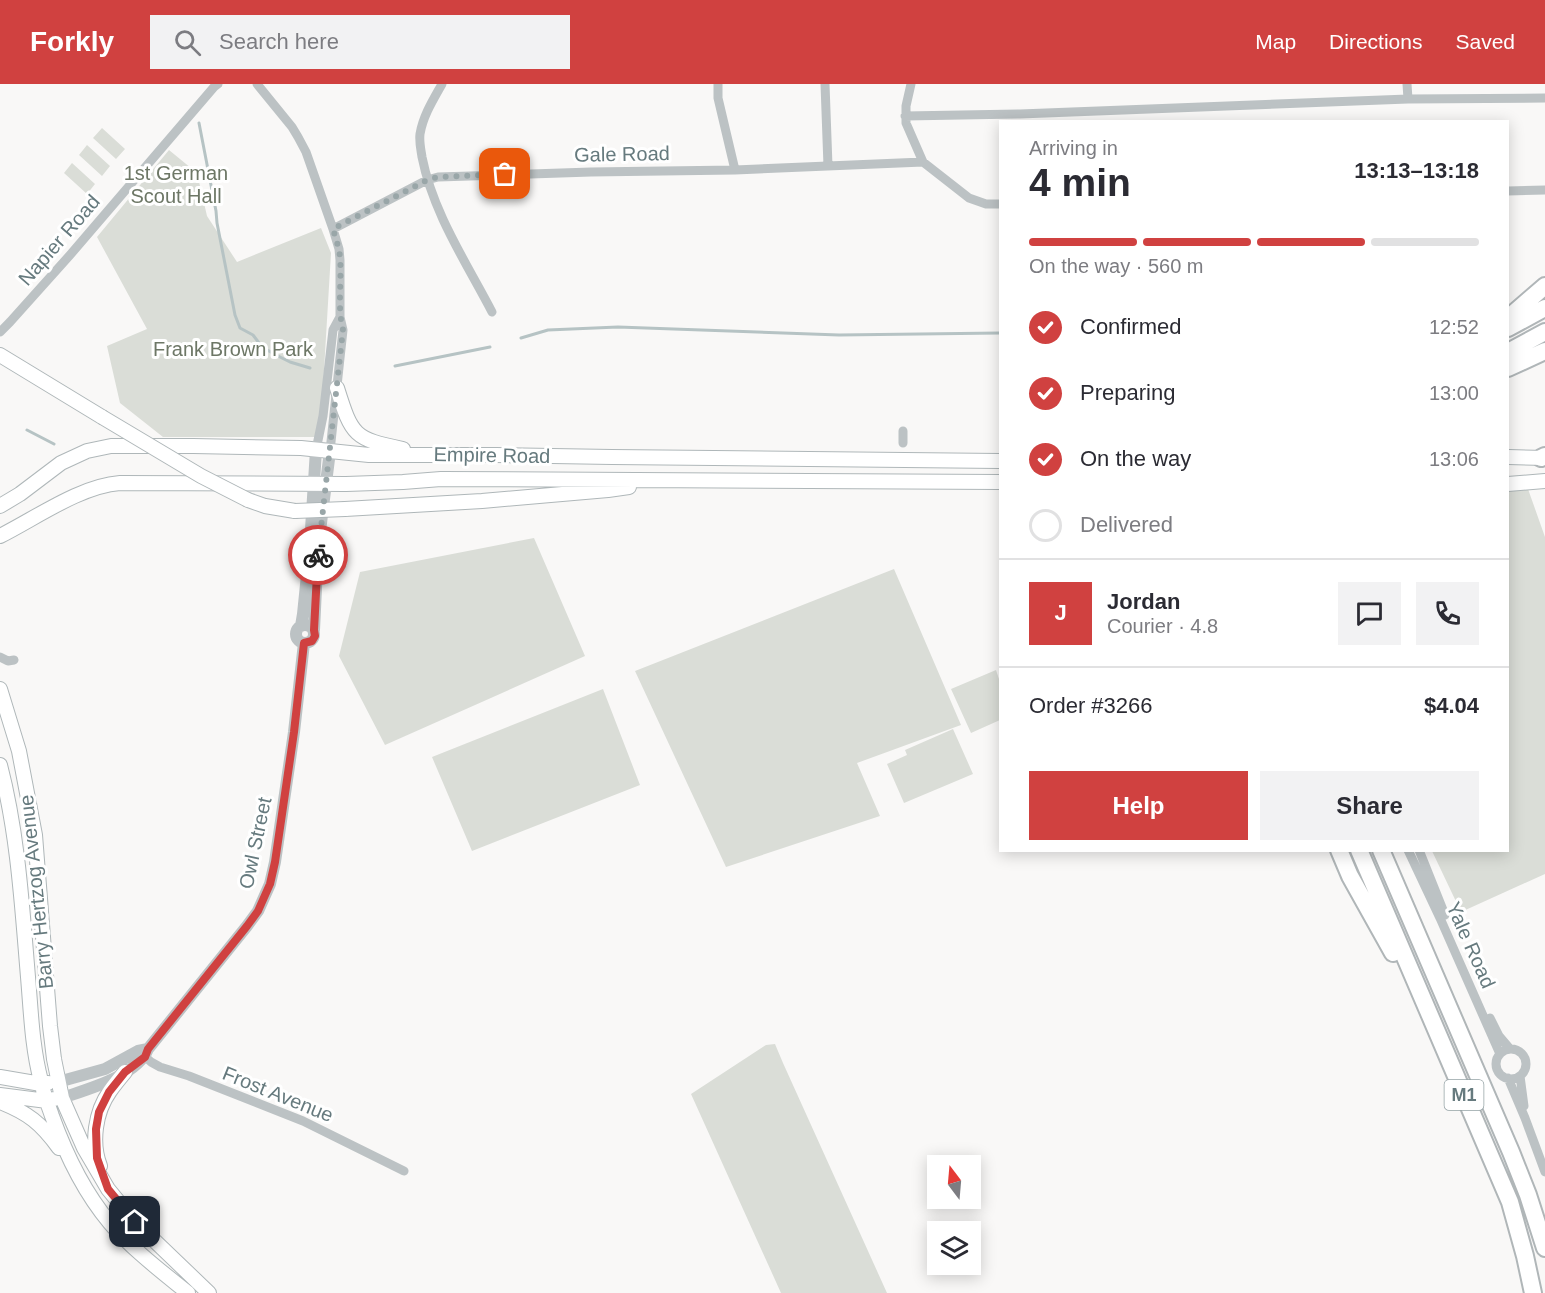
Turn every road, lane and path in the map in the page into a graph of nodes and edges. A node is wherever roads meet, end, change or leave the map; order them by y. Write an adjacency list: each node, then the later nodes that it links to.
1 (257, 84): 18 (street)
2 (442, 84): 14 (street)
3 (718, 84): 13 (street)
4 (825, 84): 12 (street)
5 (911, 84): 10 (street)
6 (1407, 84): 9 (street)
7 (215, 85): 25 (street, Napier Road)
8 (1545, 98): 9 (street)
9 (1408, 99): 10 (street)
10 (905, 116): 11 (street)
11 (923, 162): 12 (street, Gale Road); 17 (street)
12 (828, 166): 13 (street, Gale Road)
13 (735, 170): 14 (street, Gale Road)
14 (427, 180): 18 (street, Gale Road); 21 (street)
15 (1545, 190): 16 (street)
16 (1509, 191)
17 (999, 204)
18 (333, 229): 22 (street)
19 (1545, 286): 23 (highway)
20 (1545, 308): 24 (highway)
21 (492, 312)
22 (340, 317): 31 (street); 34 (street)
23 (1509, 317)
24 (1509, 327)
25 (0, 332)
26 (1545, 332): 27 (highway)
27 (1509, 350)
28 (1545, 351): 30 (highway)
29 (1, 356): 39 (main road, bridge)
30 (1509, 368)
31 (337, 388): 34 (street); 35 (main road)
32 (903, 431): 33 (street)
33 (903, 443)
34 (323, 451): 35 (main road, Empire Road); 42 (street); 44 (main road, Empire Road)
35 (427, 455): 38 (main road, Empire Road)
36 (1509, 457): 37 (main road)
37 (1544, 457)
38 (999, 461)
39 (645, 480): 41 (main road, Empire Road); 42 (main road, Empire Road)
40 (1545, 481): 43 (main road)
41 (999, 482)
42 (320, 483): 45 (main road, Empire Road); 46 (street); 47 (street)
43 (1509, 484)
44 (0, 506)
45 (0, 536)
46 (301, 626): 47 (street); 48 (street)
47 (314, 630): 48 (street)
48 (304, 643): 61 (street, Owl Street)
49 (0, 657): 50 (street)
50 (14, 660)
51 (0, 689): 67 (main road, Barry Hertzog Avenue)
52 (0, 765): 68 (main road, Barry Hertzog Avenue)
53 (1340, 852): 58 (highway)
54 (1360, 852): 58 (highway, M1)
55 (1382, 852): 78 (highway, M1)
56 (1409, 852): 59 (street, Yale Road)
57 (1420, 852): 59 (street, Yale Road)
58 (1374, 903): 81 (highway, M1)
59 (1453, 942): 60 (street, Yale Road); 62 (street, Yale Road)
60 (1510, 1049): 62 (street); 64 (street)
61 (144, 1052): 63 (street, Owl Street); 67 (street, Owl Street); 75 (street, Frost Avenue)
62 (1500, 1054): 66 (street)
63 (125, 1072): 70 (street, Owl Street); 77 (main road)
64 (1520, 1076): 66 (street); 73 (street)
65 (0, 1077): 68 (main road)
66 (1508, 1078): 73 (street)
67 (58, 1082): 68 (main road); 70 (main road, Barry Hertzog Avenue)
68 (41, 1083): 71 (main road, Barry Hertzog Avenue)
69 (0, 1095): 71 (main road)
70 (62, 1098): 71 (main road); 77 (main road, Barry Hertzog Avenue)
71 (47, 1101): 74 (main road, Barry Hertzog Avenue)
72 (0, 1102): 74 (main road)
73 (1525, 1118): 76 (street)
74 (71, 1164): 79 (main road)
75 (404, 1171)
76 (1545, 1172)
77 (108, 1189): 80 (main road)
78 (1545, 1248)
79 (188, 1293)
80 (209, 1293)
81 (1533, 1293)

